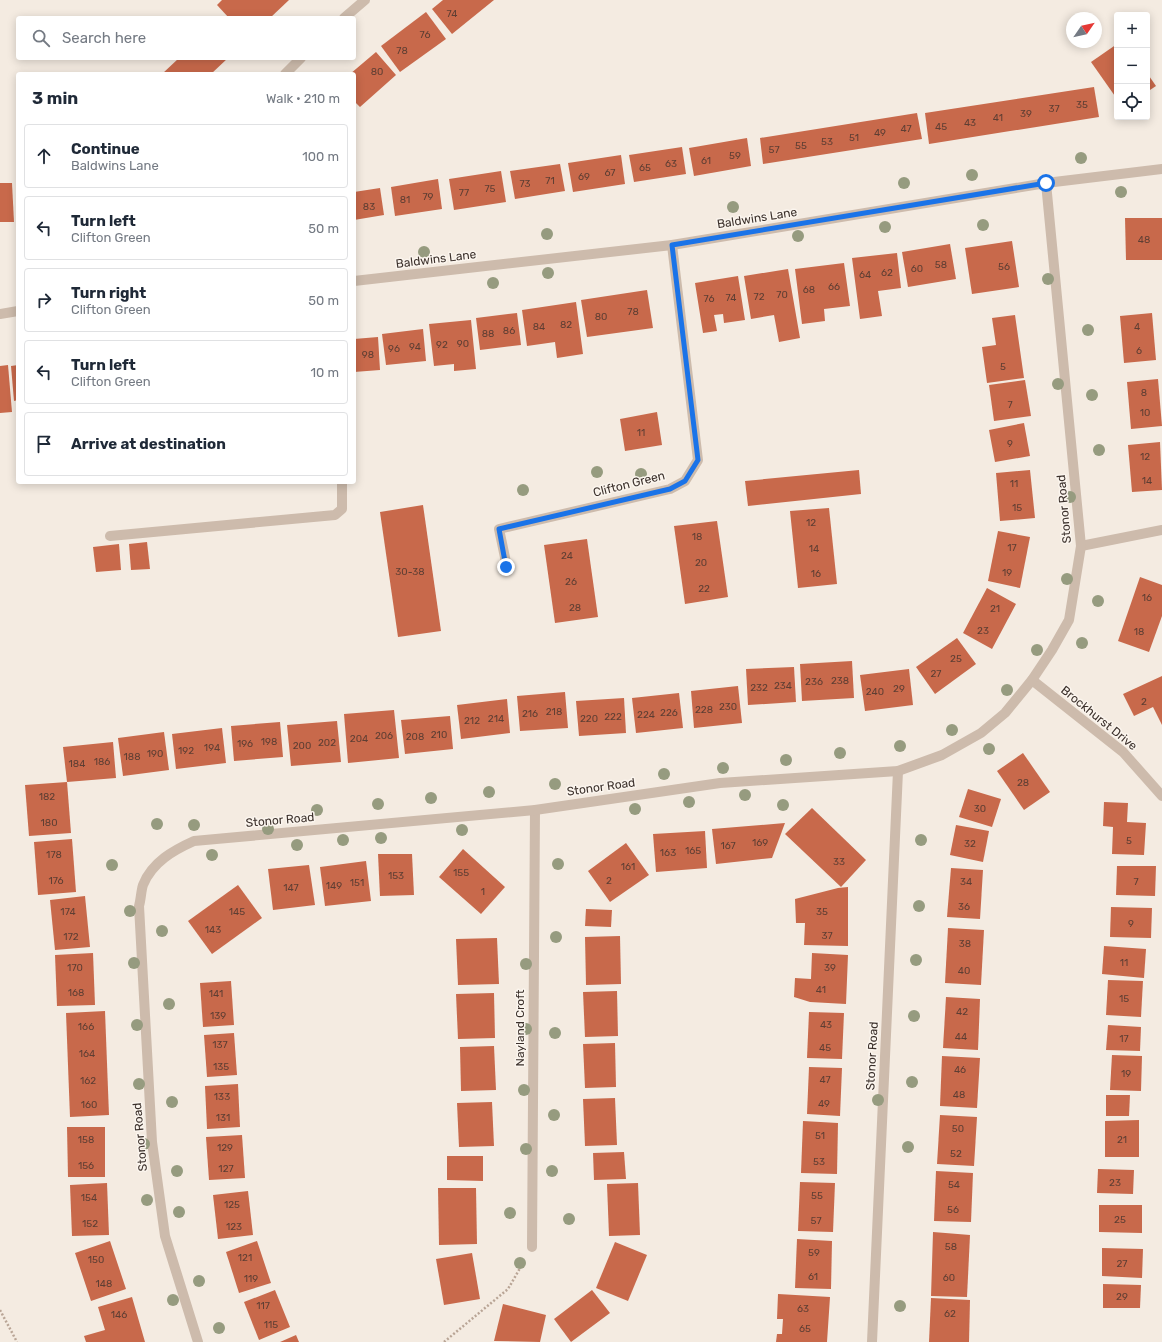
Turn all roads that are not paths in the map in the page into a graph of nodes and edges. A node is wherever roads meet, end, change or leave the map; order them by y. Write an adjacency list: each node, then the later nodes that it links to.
1 (365, 0): 2 (street)
2 (346, 16)
3 (299, 60): 4 (street)
4 (287, 72)
5 (1162, 169): 6 (street, Baldwins Lane)
6 (1046, 183): 7 (street, Baldwins Lane); 14 (street, Stonor Road)
7 (672, 245): 8 (street, Baldwins Lane); 15 (street, Clifton Green)
8 (356, 281)
9 (16, 312): 10 (street)
10 (0, 314)
11 (342, 484): 13 (street)
12 (1162, 530): 14 (street)
13 (110, 536)
14 (1081, 546): 16 (street, Stonor Road)
15 (506, 567)
16 (1032, 680): 17 (street, Stonor Road); 18 (street, Brockhurst Drive)
17 (898, 771): 19 (street, Stonor Road); 22 (street, Stonor Road)
18 (1162, 796)
19 (535, 810): 20 (street, Nayland Croft); 21 (street, Stonor Road)
20 (532, 1247)
21 (198, 1342)
22 (872, 1342)

